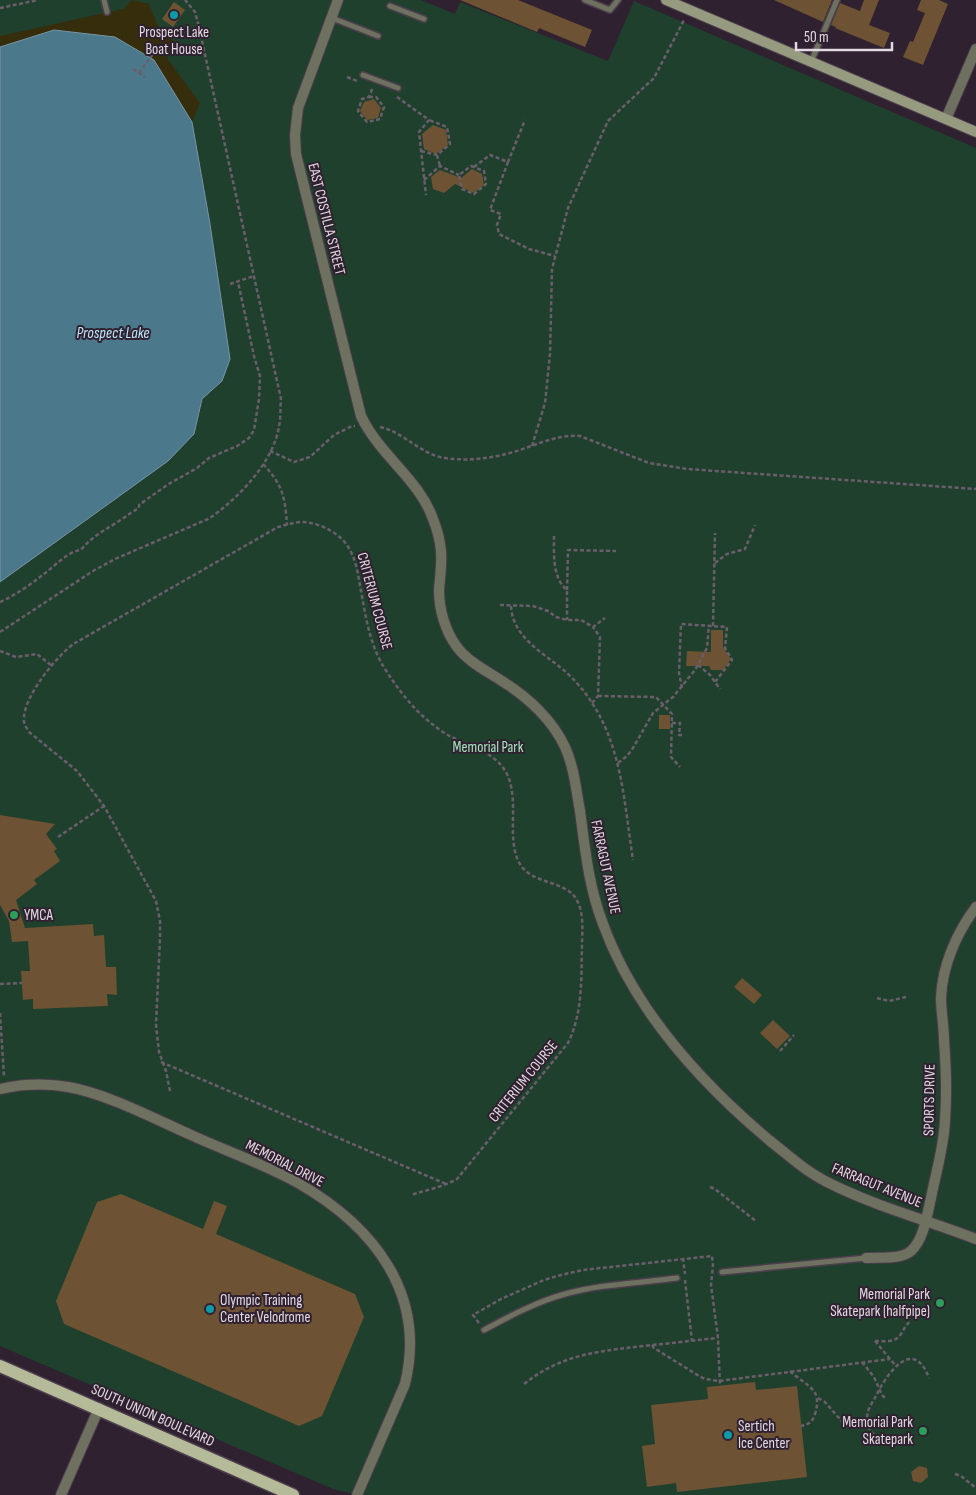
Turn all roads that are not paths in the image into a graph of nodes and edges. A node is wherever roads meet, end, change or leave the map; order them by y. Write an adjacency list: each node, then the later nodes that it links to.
1 (104, 0): 8 (lane)
2 (338, 0): 9 (street, EAST COSTILLA STREET)
3 (585, 0): 4 (lane)
4 (618, 0)
5 (666, 0): 13 (main road)
6 (837, 0): 13 (lane)
7 (390, 6): 10 (lane)
8 (107, 12)
9 (332, 18): 11 (lane); 18 (street, EAST COSTILLA STREET)
10 (424, 20)
11 (378, 36)
12 (976, 49): 16 (street)
13 (811, 62): 16 (main road)
14 (363, 75): 15 (lane)
15 (398, 88)
16 (946, 119): 17 (main road)
17 (976, 132)
18 (376, 444): 21 (street, FARRAGUT AVENUE)
19 (976, 907): 21 (street, SPORTS DRIVE)
20 (3, 1088): 31 (street, MEMORIAL DRIVE)
21 (926, 1220): 22 (street, FARRAGUT AVENUE); 23 (street, SPORTS DRIVE)
22 (976, 1239)
23 (866, 1258): 24 (lane)
24 (722, 1272)
25 (677, 1278): 26 (lane)
26 (484, 1330)
27 (0, 1366): 28 (main road, SOUTH UNION BOULEVARD)
28 (99, 1408): 29 (street); 30 (main road, SOUTH UNION BOULEVARD)
29 (61, 1495)
30 (293, 1495)
31 (357, 1495)

